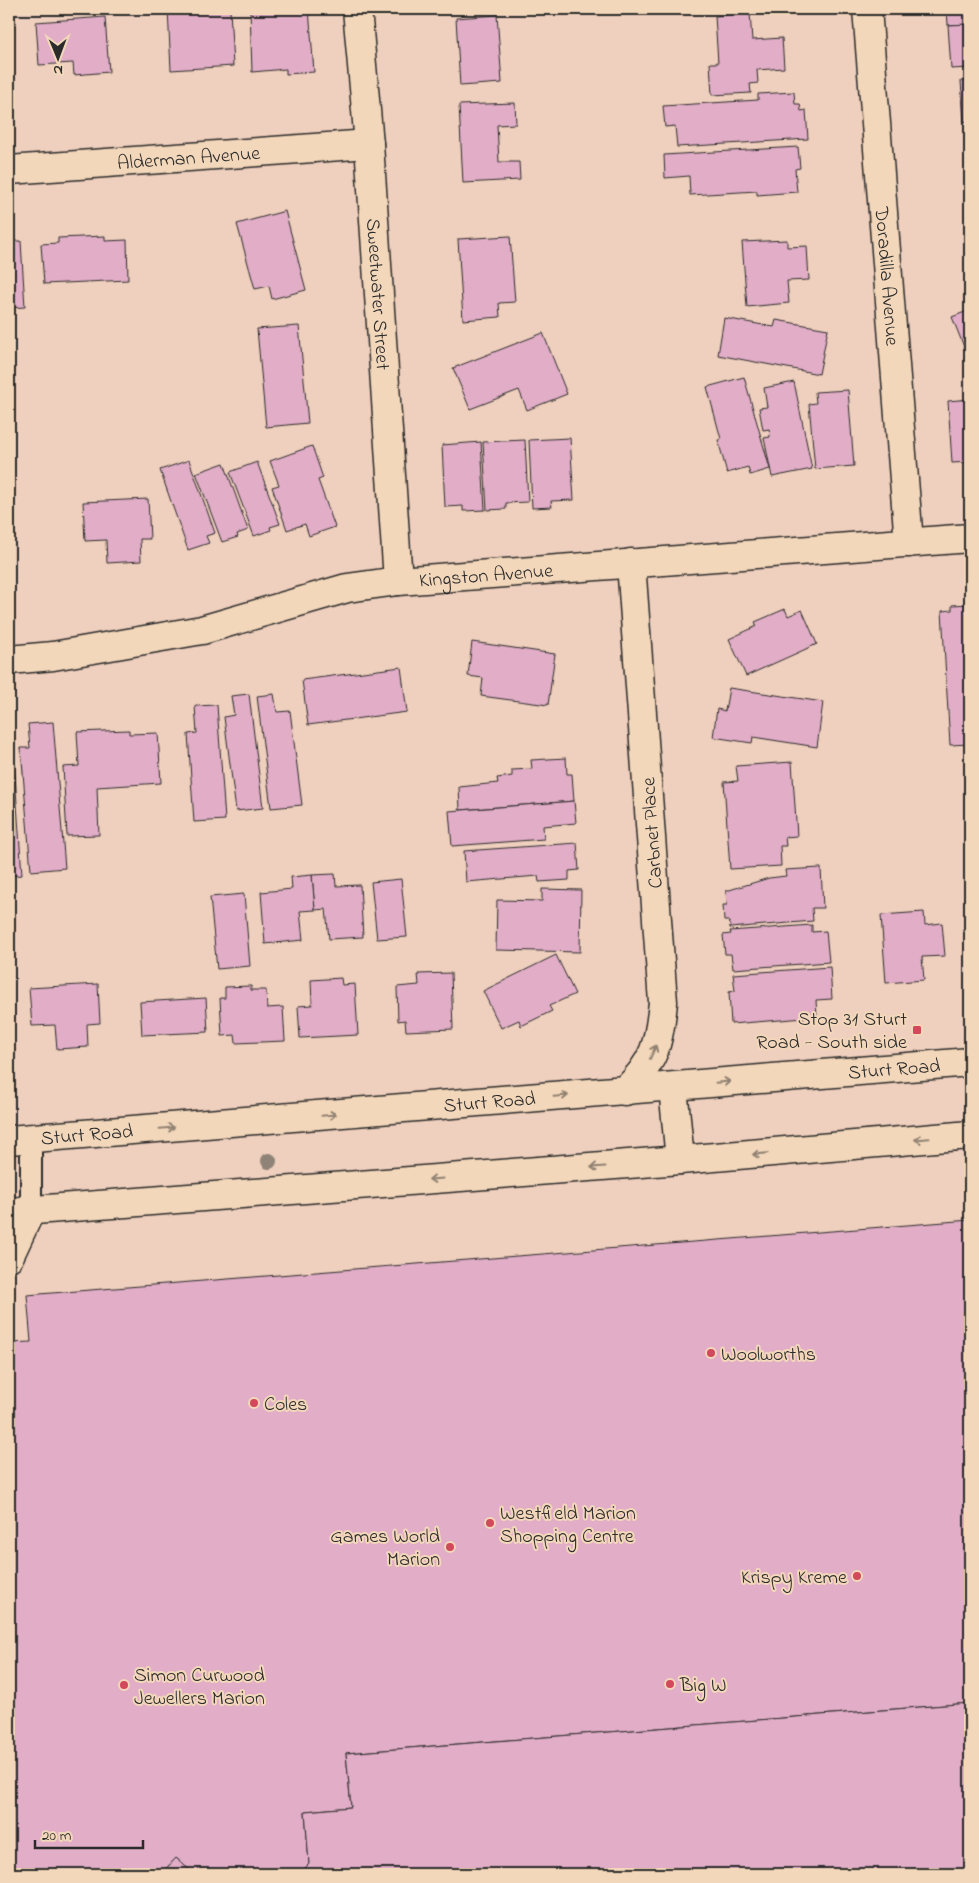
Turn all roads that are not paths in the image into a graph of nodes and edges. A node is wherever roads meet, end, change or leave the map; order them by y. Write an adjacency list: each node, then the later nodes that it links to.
1 (357, 9): 3 (street, Sweetwater Street)
2 (866, 9): 6 (street, Doradilla Avenue)
3 (369, 144): 4 (street, Alderman Avenue); 8 (street, Sweetwater Street)
4 (9, 170)
5 (970, 538): 6 (street, Kingston Avenue)
6 (909, 543): 7 (street, Kingston Avenue)
7 (631, 563): 8 (street, Kingston Avenue); 12 (street, Carbnet Place, one-way to 7)
8 (398, 581): 9 (street, Kingston Avenue)
9 (9, 660)
10 (970, 1062): 11 (street, Sturt Road, one-way to 10)
11 (673, 1087): 12 (street, Sturt Road); 15 (street)
12 (625, 1091): 14 (street, Sturt Road, one-way to 12)
13 (970, 1135): 15 (street, one-way to 15)
14 (20, 1139): 16 (lane)
15 (680, 1160): 16 (street, one-way to 16)
16 (20, 1211): 17 (street)
17 (9, 1257)

